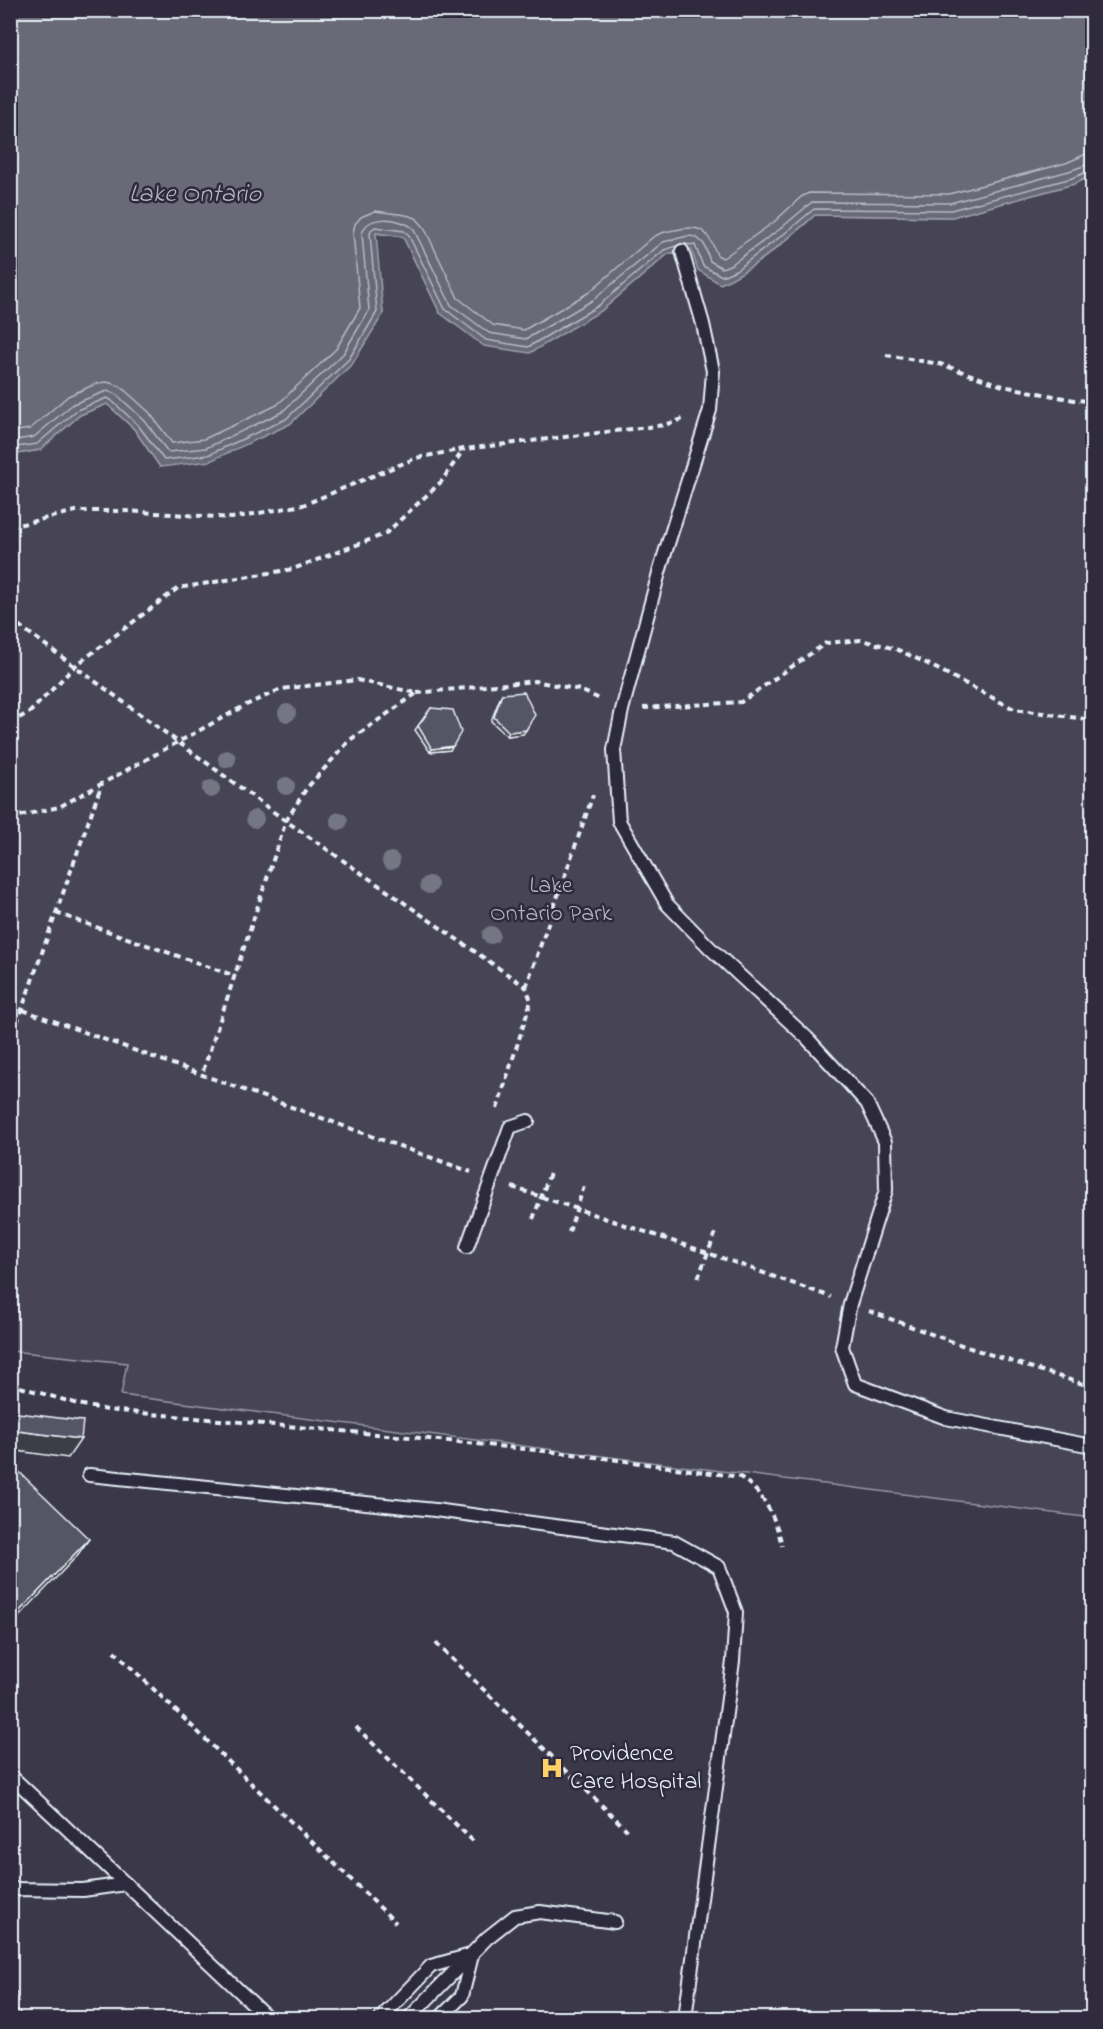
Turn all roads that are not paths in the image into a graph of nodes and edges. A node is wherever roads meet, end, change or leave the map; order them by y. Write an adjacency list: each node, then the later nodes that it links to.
1 (682, 251): 4 (lane)
2 (528, 1121): 3 (lane)
3 (467, 1247)
4 (1092, 1446)
5 (88, 1475): 15 (lane)
6 (10, 1775): 7 (lane)
7 (126, 1884): 8 (lane); 11 (lane)
8 (10, 1889)
9 (615, 1922): 10 (lane)
10 (472, 1954): 12 (lane); 13 (lane); 14 (lane)
11 (268, 2019)
12 (381, 2019)
13 (409, 2019)
14 (440, 2019)
15 (685, 2019)

